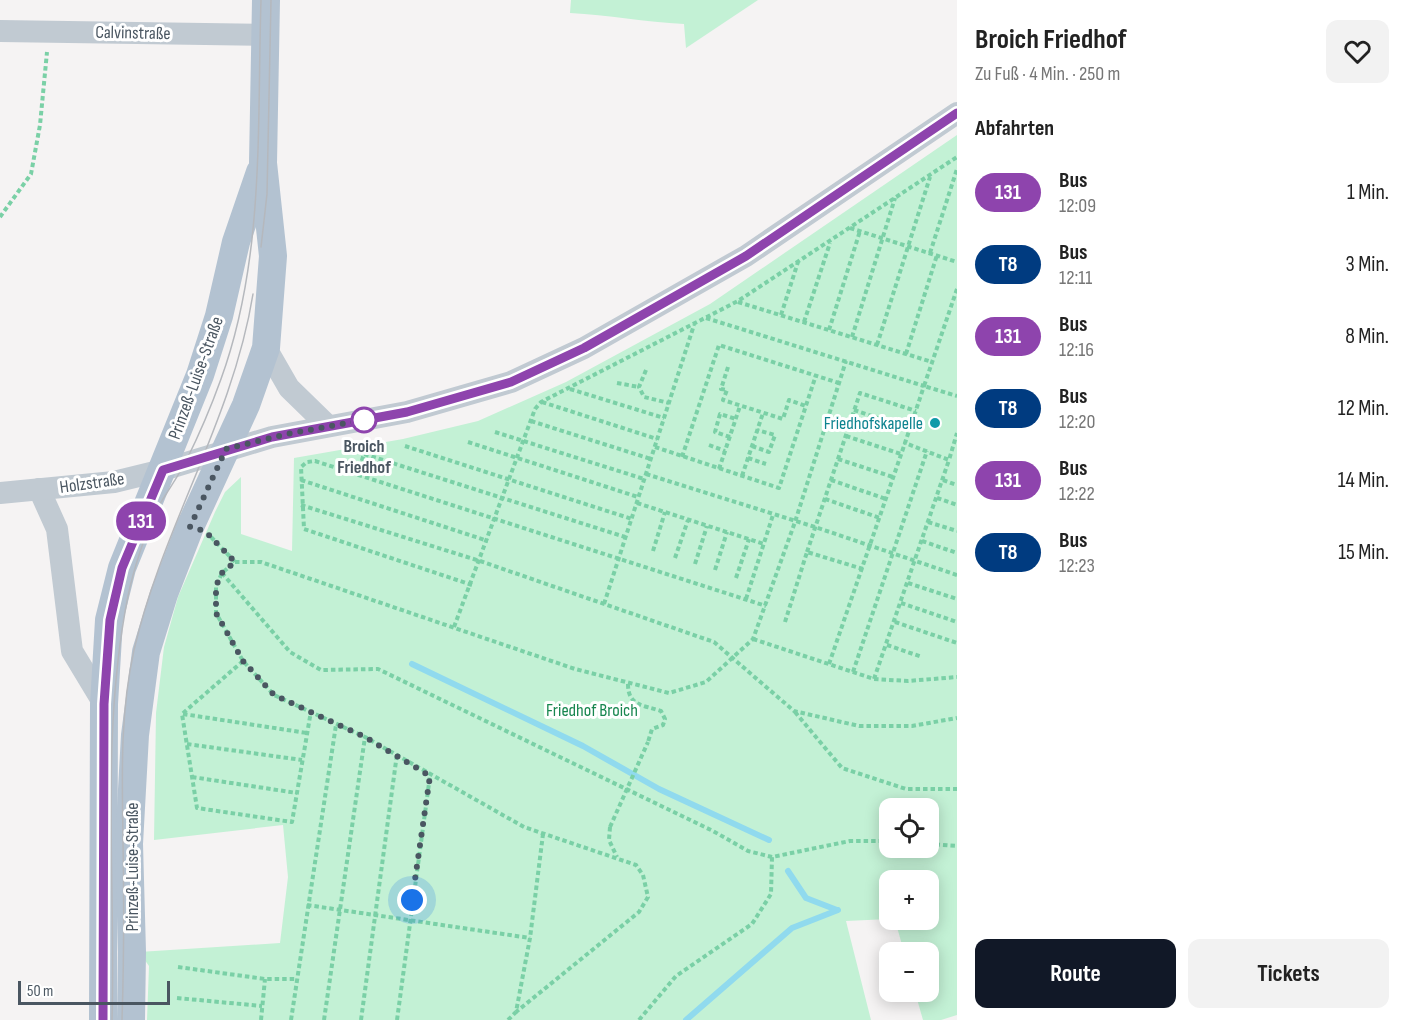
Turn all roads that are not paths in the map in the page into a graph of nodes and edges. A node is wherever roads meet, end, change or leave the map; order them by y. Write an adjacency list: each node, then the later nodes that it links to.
1 (266, 0): 3 (main road, Prinzeß-Luise-Straße)
2 (0, 31): 3 (street, Calvinstraße)
3 (265, 35): 5 (main road, Prinzeß-Luise-Straße)
4 (957, 113): 7 (street, Holzstraße)
5 (263, 163): 6 (main road, Prinzeß-Luise-Straße); 9 (main road, Prinzeß-Luise-Straße)
6 (266, 348): 7 (street); 8 (main road, Prinzeß-Luise-Straße)
7 (328, 426): 8 (street, Holzstraße)
8 (226, 449): 9 (street, Holzstraße); 14 (main road, Prinzeß-Luise-Straße)
9 (163, 470): 10 (street, Holzstraße); 12 (main road, Prinzeß-Luise-Straße)
10 (39, 489): 11 (street, Holzstraße); 12 (street, Holzstraße)
11 (0, 493)
12 (104, 704): 13 (main road, Prinzeß-Luise-Straße)
13 (104, 1020)
14 (131, 1020)

